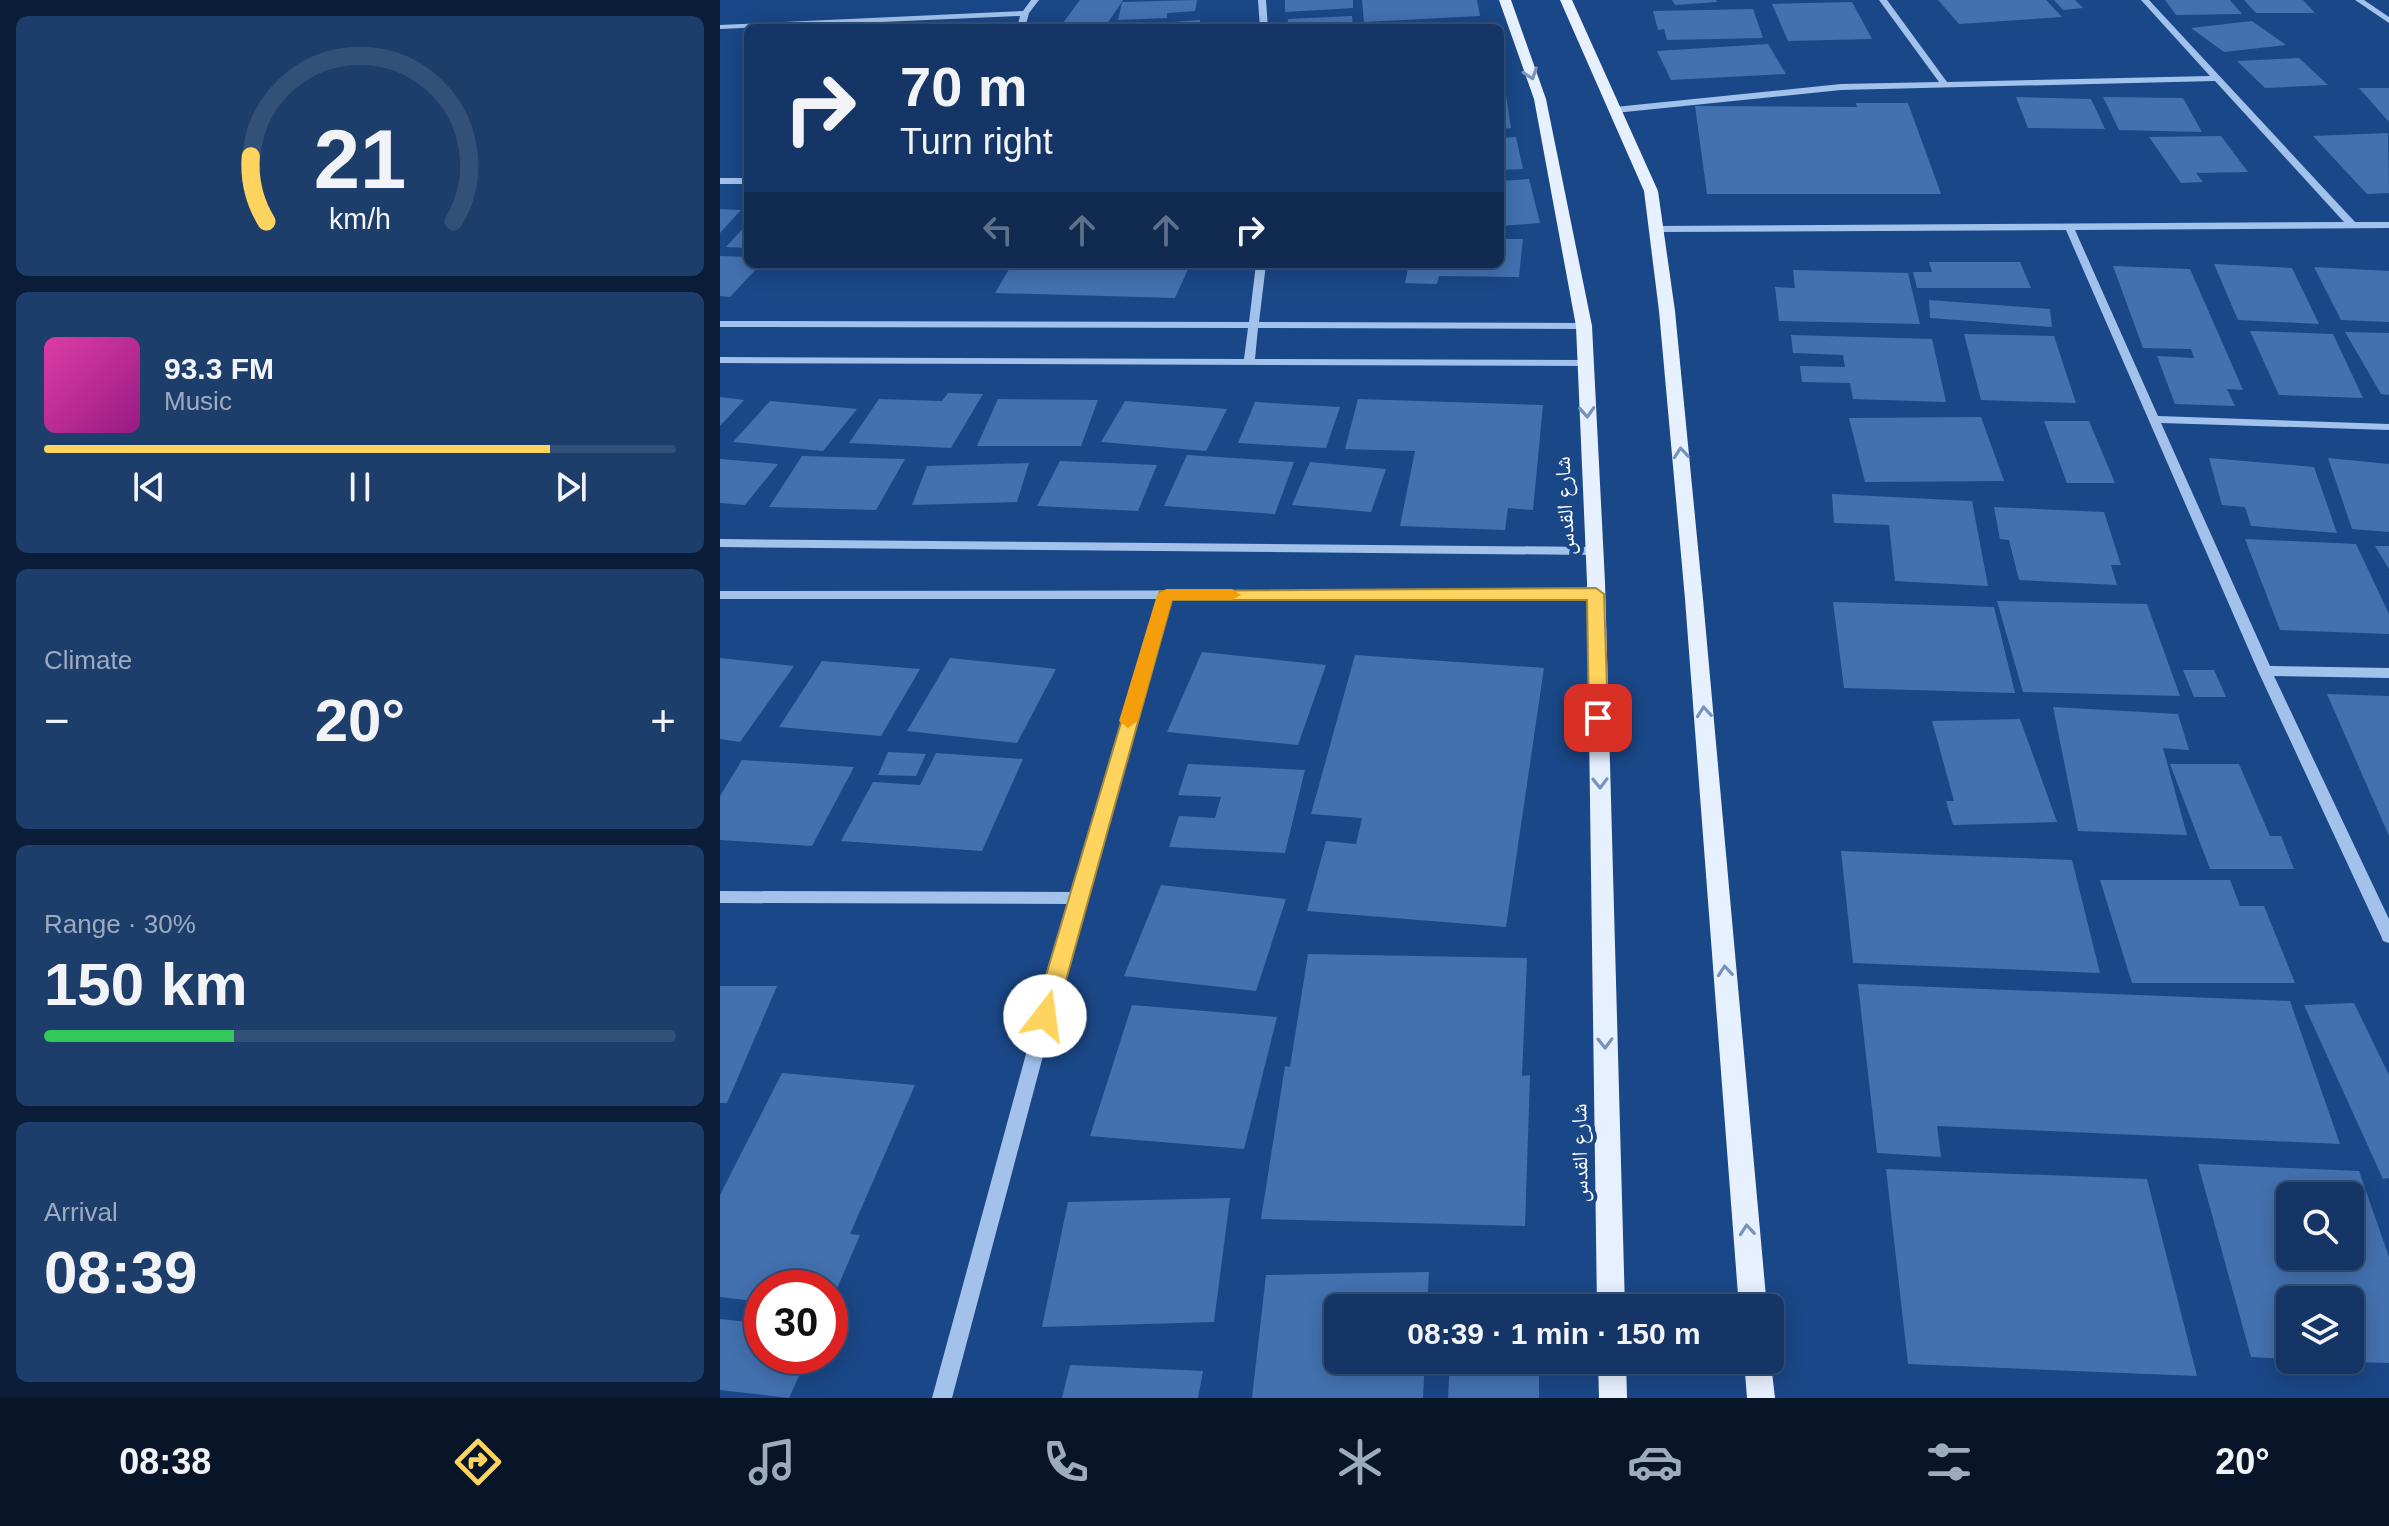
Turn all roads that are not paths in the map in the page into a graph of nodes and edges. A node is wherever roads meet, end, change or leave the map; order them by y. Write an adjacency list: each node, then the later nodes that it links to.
1 (1035, 0): 8 (street)
2 (1262, 0): 12 (street)
3 (1505, 0): 26 (main road, شارع القدس, one-way to 26)
4 (1566, 0): 17 (main road)
5 (1883, 0): 16 (street)
6 (2145, 0): 15 (street)
7 (2359, 0): 9 (street)
8 (1025, 13): 10 (street); 11 (street)
9 (2389, 21)
10 (785, 24)
11 (1022, 24)
12 (1264, 24)
13 (744, 26): 14 (street)
14 (720, 27)
15 (2218, 78): 16 (street); 20 (street)
16 (1944, 83): 17 (street)
17 (1615, 110): 23 (main road)
18 (720, 181): 19 (street)
19 (744, 181)
20 (2352, 225): 21 (street); 22 (street)
21 (2389, 225)
22 (2069, 226): 23 (street); 31 (street)
23 (1656, 229): 44 (main road, one-way to 23)
24 (1261, 268): 27 (street)
25 (720, 324): 27 (street)
26 (1584, 326): 27 (street); 30 (main road, شارع القدس)
27 (1255, 327): 29 (street)
28 (720, 360): 29 (street)
29 (1249, 362): 30 (street)
30 (1584, 363): 34 (main road, شارع القدس, one-way to 34)
31 (2154, 419): 32 (street); 38 (street)
32 (2389, 427)
33 (720, 543): 34 (street)
34 (1594, 551): 35 (main road, شارع القدس)
35 (1596, 594): 37 (street); 43 (main road, شارع القدس, one-way to 43)
36 (720, 595): 37 (street)
37 (1166, 595): 41 (street)
38 (2265, 671): 39 (street); 42 (street)
39 (2389, 673)
40 (720, 897): 41 (street)
41 (1077, 898): 47 (street)
42 (2389, 936)
43 (1611, 1294)
44 (1752, 1294)
45 (1612, 1374): 48 (main road)
46 (1759, 1374): 49 (main road)
47 (942, 1398)
48 (1613, 1398)
49 (1761, 1398)

